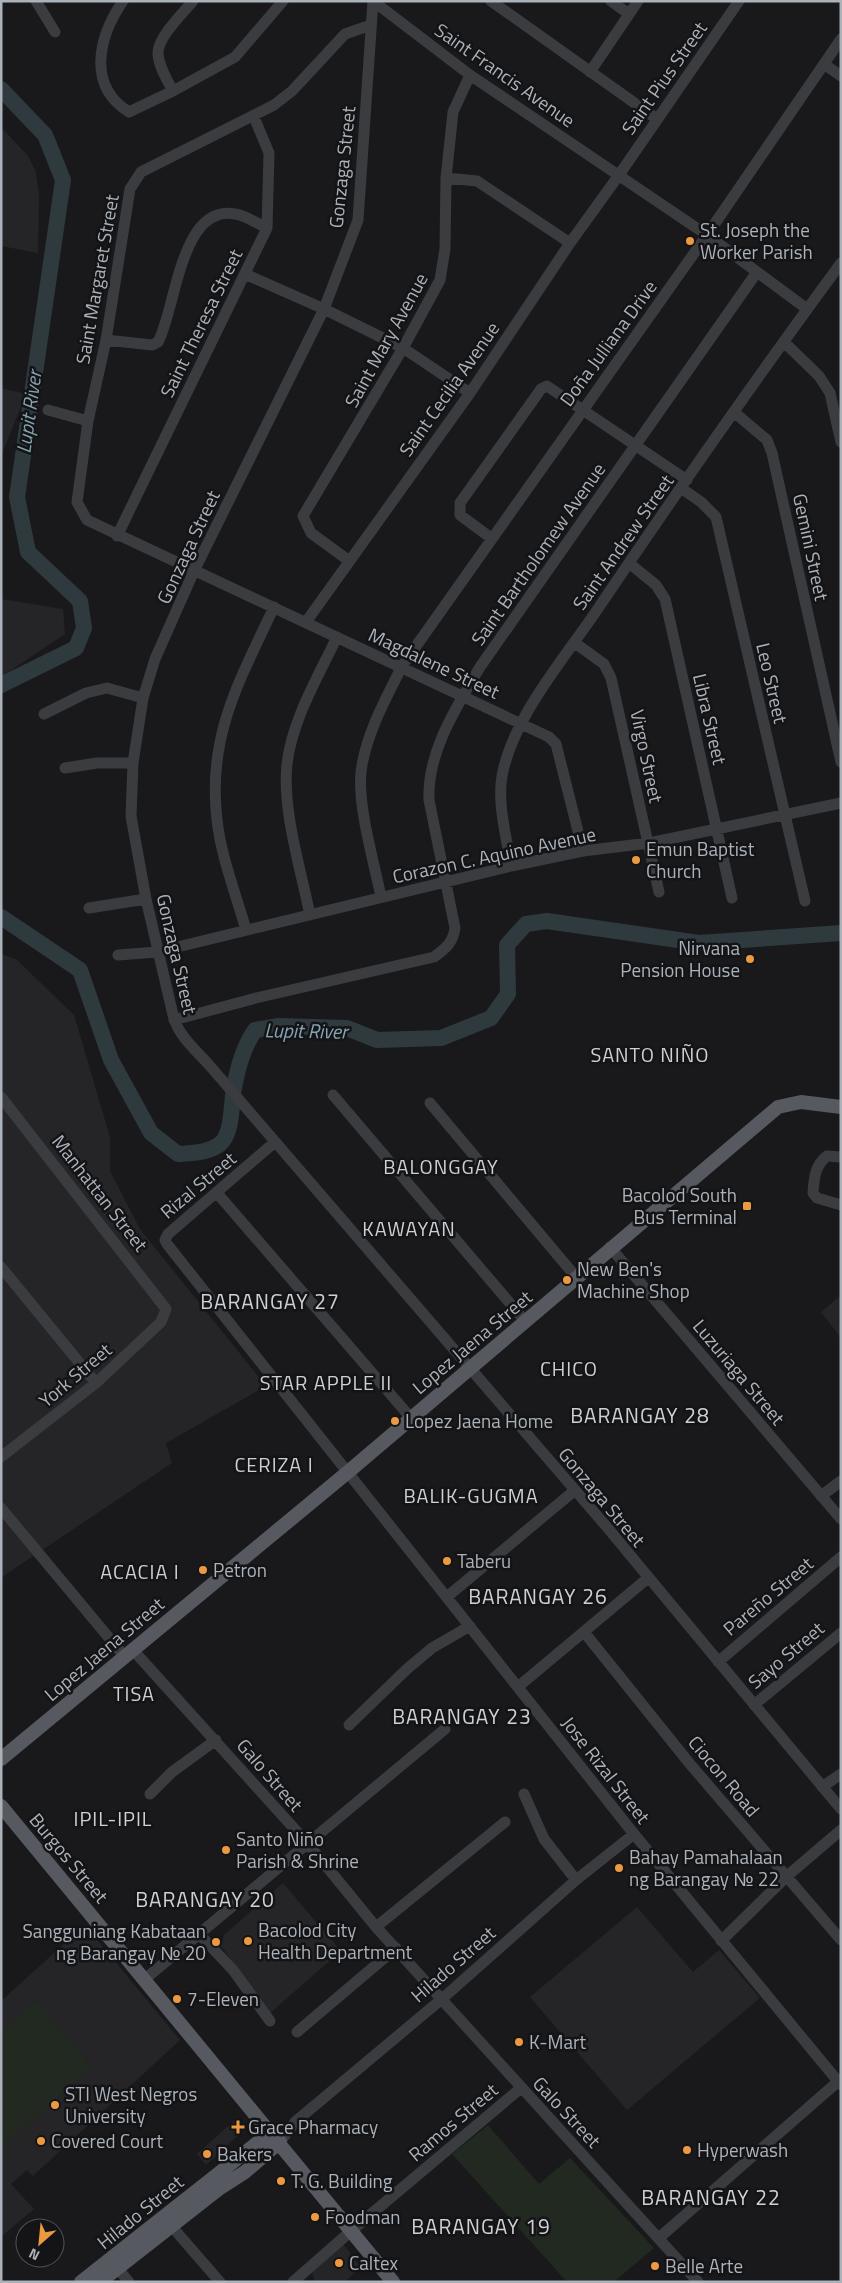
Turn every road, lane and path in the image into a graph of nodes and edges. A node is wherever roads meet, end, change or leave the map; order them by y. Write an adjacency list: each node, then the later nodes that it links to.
1 (36, 1): 12 (street)
2 (123, 1): 18 (street)
3 (193, 1): 18 (street)
4 (283, 1): 18 (street)
5 (373, 1): 11 (street, Gonzaga Street); 16 (street, Saint Francis Avenue)
6 (491, 1): 15 (street)
7 (611, 1): 10 (street)
8 (638, 1): 10 (street)
9 (739, 1): 20 (street, Saint Pius Street)
10 (629, 14): 15 (street)
11 (371, 25): 19 (street, Saint Margaret Street); 29 (street, Gonzaga Street)
12 (55, 32)
13 (841, 39): 14 (street, Doña Julliana Drive)
14 (824, 64): 17 (street); 24 (street, Doña Julliana Drive)
15 (590, 72): 20 (street)
16 (470, 75): 21 (street, Saint Francis Avenue); 22 (street, Saint Mary Avenue)
17 (841, 76)
18 (173, 91)
19 (254, 117): 23 (street, Saint Theresa Street); 31 (street, Saint Margaret Street)
20 (657, 119): 21 (street, Saint Pius Street)
21 (619, 175): 24 (street, Saint Francis Avenue); 25 (street, Saint Cecilia Avenue)
22 (446, 178): 25 (street); 33 (street, Saint Mary Avenue)
23 (267, 228): 28 (street, Saint Theresa Street); 31 (street)
24 (707, 234): 27 (street, Saint Francis Avenue); 35 (street, Doña Julliana Drive)
25 (570, 243): 34 (street, Saint Cecilia Avenue)
26 (840, 264): 30 (street, Saint Andrew Street)
27 (757, 272): 30 (street, Saint Francis Avenue); 40 (street, Saint Bartholomew Avenue)
28 (245, 274): 29 (street); 42 (street, Saint Theresa Street)
29 (324, 309): 33 (street); 46 (street, Gonzaga Street)
30 (807, 309): 32 (street, Saint Andrew Street)
31 (106, 340): 38 (street, Saint Margaret Street)
32 (784, 342): 37 (street, Saint Andrew Street); 39 (street)
33 (403, 348): 34 (street); 44 (street, Saint Mary Avenue)
34 (470, 393): 44 (street, Saint Cecilia Avenue)
35 (582, 408): 40 (street, Leo Street); 43 (street, Doña Julliana Drive); 43 (street, Leo Street)
36 (48, 410): 38 (street)
37 (735, 413): 41 (street, Saint Andrew Street); 56 (street, Gemini Street)
38 (88, 421): 42 (street, Saint Margaret Street)
39 (841, 442)
40 (636, 445): 41 (street, Leo Street); 52 (street, Saint Bartholomew Avenue)
41 (684, 484): 45 (street, Saint Andrew Street); 60 (street, Leo Street)
42 (117, 536): 46 (street, Saint Margaret Street)
43 (491, 538): 51 (street, Doña Julliana Drive)
44 (348, 560): 48 (street, Saint Cecilia Avenue)
45 (629, 563): 50 (street, Saint Andrew Street); 61 (street, Libra Street)
46 (194, 571): 47 (street, Magdalene Street); 53 (street, Gonzaga Street)
47 (274, 607): 48 (street, Magdalene Street); 73 (street)
48 (306, 622): 49 (street, Magdalene Street)
49 (336, 637): 51 (street, Magdalene Street); 72 (street)
50 (575, 643): 55 (street, Saint Andrew Street); 62 (street, Virgo Street)
51 (402, 666): 52 (street, Magdalene Street); 67 (street, Doña Julliana Drive)
52 (463, 695): 55 (street, Magdalene Street); 65 (street, Saint Bartholomew Avenue)
53 (143, 698): 54 (street); 57 (street, Gonzaga Street)
54 (44, 714)
55 (522, 724): 63 (street, Magdalene Street); 64 (street, Saint Andrew Street)
56 (841, 762)
57 (133, 763): 58 (street); 69 (street, Gonzaga Street)
58 (65, 768)
59 (841, 803): 60 (street, Corazon C. Aquino Avenue)
60 (783, 815): 61 (street, Corazon C. Aquino Avenue); 70 (street, Leo Street)
61 (716, 829): 62 (street, Corazon C. Aquino Avenue); 68 (street, Libra Street)
62 (648, 843): 63 (street, Corazon C. Aquino Avenue); 66 (street, Virgo Street)
63 (583, 851): 64 (street, Corazon C. Aquino Avenue)
64 (512, 866): 65 (street, Corazon C. Aquino Avenue)
65 (446, 884): 67 (street, Corazon C. Aquino Avenue); 76 (street, Saint Bartholomew Avenue)
66 (659, 892)
67 (381, 897): 72 (street, Corazon C. Aquino Avenue)
68 (732, 898)
69 (146, 899): 71 (street); 74 (street, Gonzaga Street)
70 (805, 901)
71 (89, 908)
72 (310, 915): 73 (street, Corazon C. Aquino Avenue)
73 (246, 930): 74 (street, Corazon C. Aquino Avenue)
74 (158, 952): 75 (street, Corazon C. Aquino Avenue); 76 (street, Gonzaga Street)
75 (118, 956)
76 (174, 1020): 81 (street, Gonzaga Street)
77 (333, 1095): 89 (street)
78 (1, 1097): 88 (street, Manhattan Street)
79 (430, 1102): 87 (street)
80 (841, 1107): 85 (main road, Lopez Jaena Street)
81 (275, 1142): 83 (street, Rizal Street); 90 (street, Gonzaga Street)
82 (841, 1157): 84 (street)
83 (217, 1193): 92 (street); 94 (street, Rizal Street)
84 (841, 1205)
85 (610, 1247): 87 (main road, Lopez Jaena Street); 97 (street, Luzuriaga Street)
86 (1, 1267): 91 (street)
87 (576, 1277): 89 (main road, Lopez Jaena Street)
88 (166, 1313): 91 (street, York Street)
89 (526, 1322): 90 (main road, Lopez Jaena Street)
90 (471, 1369): 92 (main road, Lopez Jaena Street); 96 (street, Gonzaga Street)
91 (96, 1383): 93 (street, York Street)
92 (411, 1418): 94 (main road, Lopez Jaena Street)
93 (1, 1457)
94 (348, 1472): 102 (street, Jose Rizal Street); 106 (main road, Lopez Jaena Street)
95 (841, 1482): 97 (street)
96 (574, 1491): 101 (street, Gonzaga Street); 102 (street)
97 (822, 1496): 99 (street, Luzuriaga Street)
98 (1, 1508): 106 (street, Galo Street)
99 (841, 1519)
100 (841, 1558): 107 (street, Pareño Street)
101 (648, 1578): 104 (street); 107 (street, Gonzaga Street)
102 (448, 1596): 103 (street, Jose Rizal Street)
103 (470, 1626): 108 (street, Jose Rizal Street); 110 (street)
104 (584, 1632): 108 (street); 124 (street, Ciocon Road)
105 (841, 1632): 109 (street, Sayo Street)
106 (129, 1653): 112 (street, Galo Street); 113 (main road, Lopez Jaena Street)
107 (718, 1662): 109 (street, Gonzaga Street)
108 (519, 1686): 122 (street, Jose Rizal Street)
109 (754, 1704): 115 (street, Gonzaga Street)
110 (350, 1725)
111 (445, 1729): 123 (street)
112 (216, 1740): 116 (street); 123 (street, Galo Street)
113 (1, 1758)
114 (841, 1774): 115 (street)
115 (822, 1787): 119 (street, Gonzaga Street)
116 (150, 1794)
117 (524, 1794): 125 (street)
118 (1, 1806): 131 (main road, Burgos Street)
119 (841, 1809)
120 (505, 1822): 126 (street)
121 (841, 1830): 124 (street)
122 (634, 1834): 125 (street, Hilado Street); 129 (street, Jose Rizal Street)
123 (309, 1845): 126 (street, Galo Street); 127 (street)
124 (786, 1877): 128 (street, Ciocon Road); 129 (street)
125 (576, 1880): 132 (street, Hilado Street)
126 (376, 1927): 130 (street, Galo Street)
127 (200, 1934): 131 (street); 133 (street)
128 (841, 1940)
129 (721, 1941): 135 (street, Jose Rizal Street)
130 (396, 1948): 132 (street, Galo Street); 134 (street)
131 (145, 1979): 137 (main road, Burgos Street)
132 (443, 1998): 136 (street, Galo Street); 137 (street, Hilado Street)
133 (270, 2021)
134 (297, 2032)
135 (840, 2082): 140 (street)
136 (521, 2088): 139 (street, Ramos Street); 140 (street, Galo Street)
137 (275, 2137): 138 (main road, Hilado Street); 139 (main road, Burgos Street)
138 (167, 2222): 141 (main road, Hilado Street); 145 (street)
139 (351, 2231): 146 (street, Ramos Street); 147 (main road, Burgos Street)
140 (660, 2237): 148 (street, Galo Street)
141 (114, 2264): 142 (main road, Hilado Street); 143 (main road, Hilado Street); 144 (street)
142 (81, 2282)
143 (100, 2282)
144 (129, 2282)
145 (220, 2282)
146 (294, 2282)
147 (393, 2282)
148 (698, 2282)

